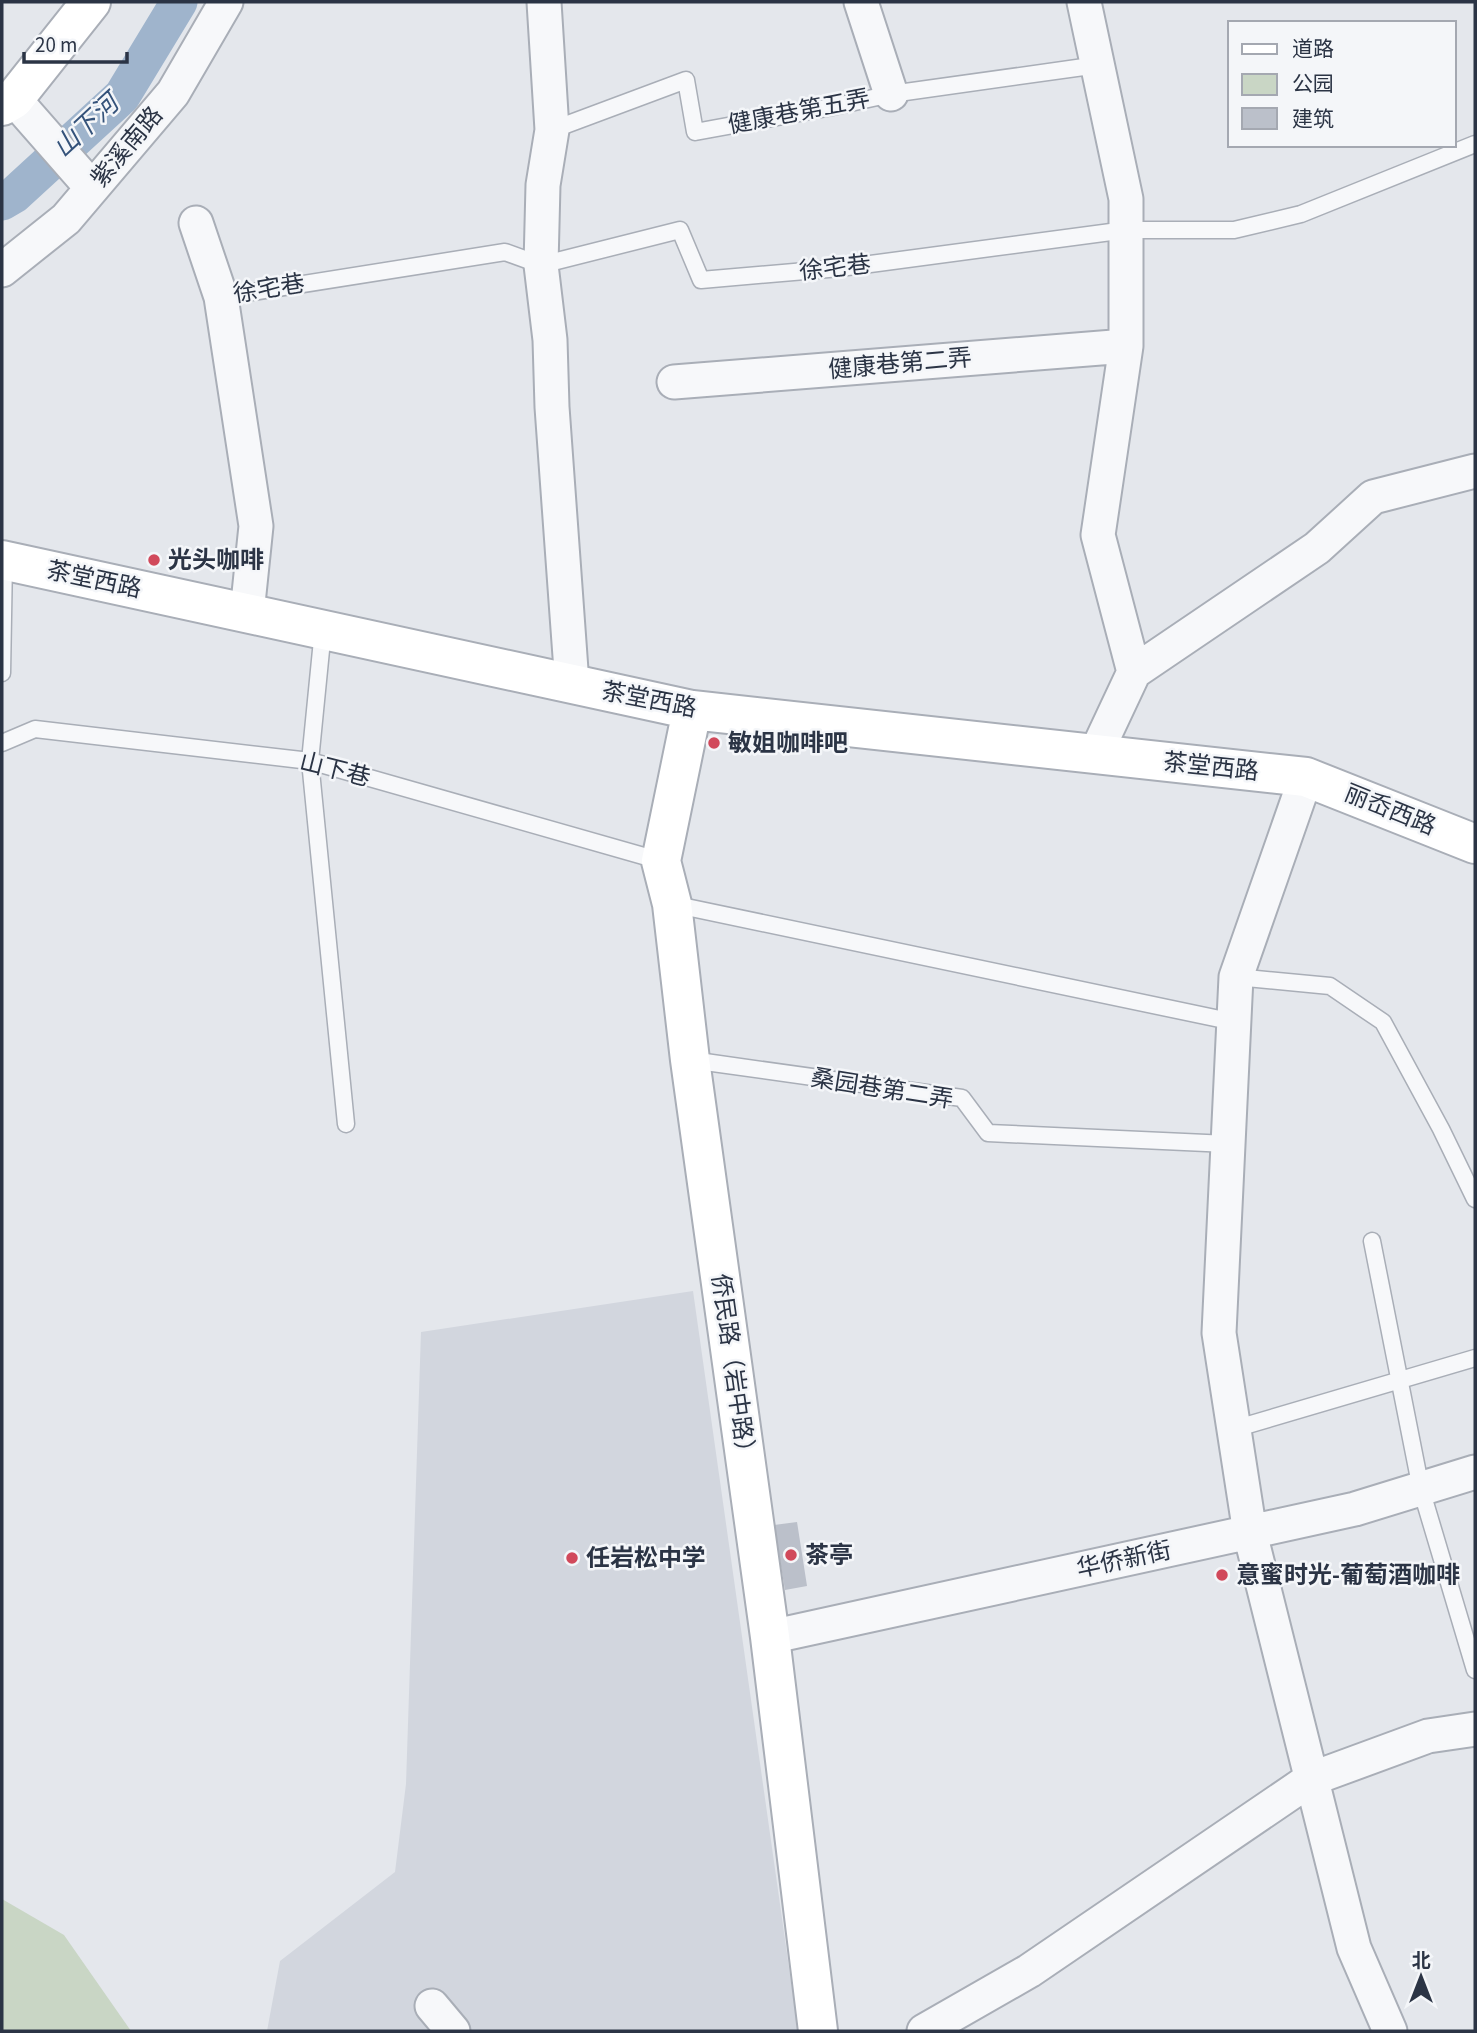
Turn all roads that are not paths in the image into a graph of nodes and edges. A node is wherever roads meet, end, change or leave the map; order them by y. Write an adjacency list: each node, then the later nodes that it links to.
1 (91, 2): 8 (street)
2 (226, 2): 11 (street, 紫溪南路)
3 (544, 2): 9 (street)
4 (861, 2): 7 (street)
5 (1084, 2): 6 (street)
6 (1098, 65): 7 (lane, 健康巷第五弄); 13 (street)
7 (891, 94): 9 (lane, 健康巷第五弄)
8 (8, 103): 11 (street)
9 (552, 130): 14 (street)
10 (1475, 144): 13 (lane, 徐宅巷)
11 (92, 188): 15 (street, 紫溪南路)
12 (196, 223): 16 (street)
13 (1126, 230): 14 (lane, 徐宅巷); 17 (street)
14 (541, 265): 16 (lane, 徐宅巷); 25 (street)
15 (2, 270)
16 (221, 297): 21 (street)
17 (1126, 345): 18 (street, 健康巷第二弄); 23 (street)
18 (674, 382)
19 (1475, 471): 23 (street)
20 (3, 560): 21 (street, 茶堂西路); 24 (lane)
21 (247, 613): 22 (street, 茶堂西路)
22 (323, 630): 25 (street, 茶堂西路); 29 (lane)
23 (1134, 672): 28 (street)
24 (2, 673)
25 (572, 684): 26 (street, 茶堂西路)
26 (692, 710): 28 (street, 茶堂西路); 32 (street, 侨民路（岩中路）)
27 (2, 743): 29 (lane, 山下巷)
28 (1095, 755): 30 (street, 茶堂西路)
29 (310, 761): 32 (lane, 山下巷); 37 (lane)
30 (1306, 777): 31 (street, 丽岙西路); 34 (street)
31 (1475, 844)
32 (661, 861): 33 (street, 侨民路（岩中路）)
33 (672, 904): 35 (lane); 36 (street, 侨民路（岩中路）)
34 (1236, 978): 35 (street); 39 (lane)
35 (1234, 1022): 38 (street)
36 (690, 1060): 38 (lane, 桑园巷第二弄); 47 (street, 侨民路（岩中路）)
37 (346, 1124)
38 (1228, 1144): 43 (street)
39 (1475, 1199)
40 (1372, 1241): 42 (lane)
41 (1475, 1358): 42 (lane)
42 (1399, 1380): 43 (lane); 45 (lane)
43 (1234, 1429): 46 (street)
44 (1475, 1472): 45 (street, 华侨新街)
45 (1421, 1489): 46 (street, 华侨新街); 48 (lane)
46 (1250, 1533): 47 (street, 华侨新街); 50 (street)
47 (770, 1637): 53 (street, 侨民路（岩中路）)
48 (1475, 1670)
49 (1475, 1729): 50 (street)
50 (1311, 1779): 54 (street); 55 (street)
51 (432, 2006): 52 (street)
52 (453, 2031)
53 (817, 2031)
54 (924, 2031)
55 (1390, 2031)

